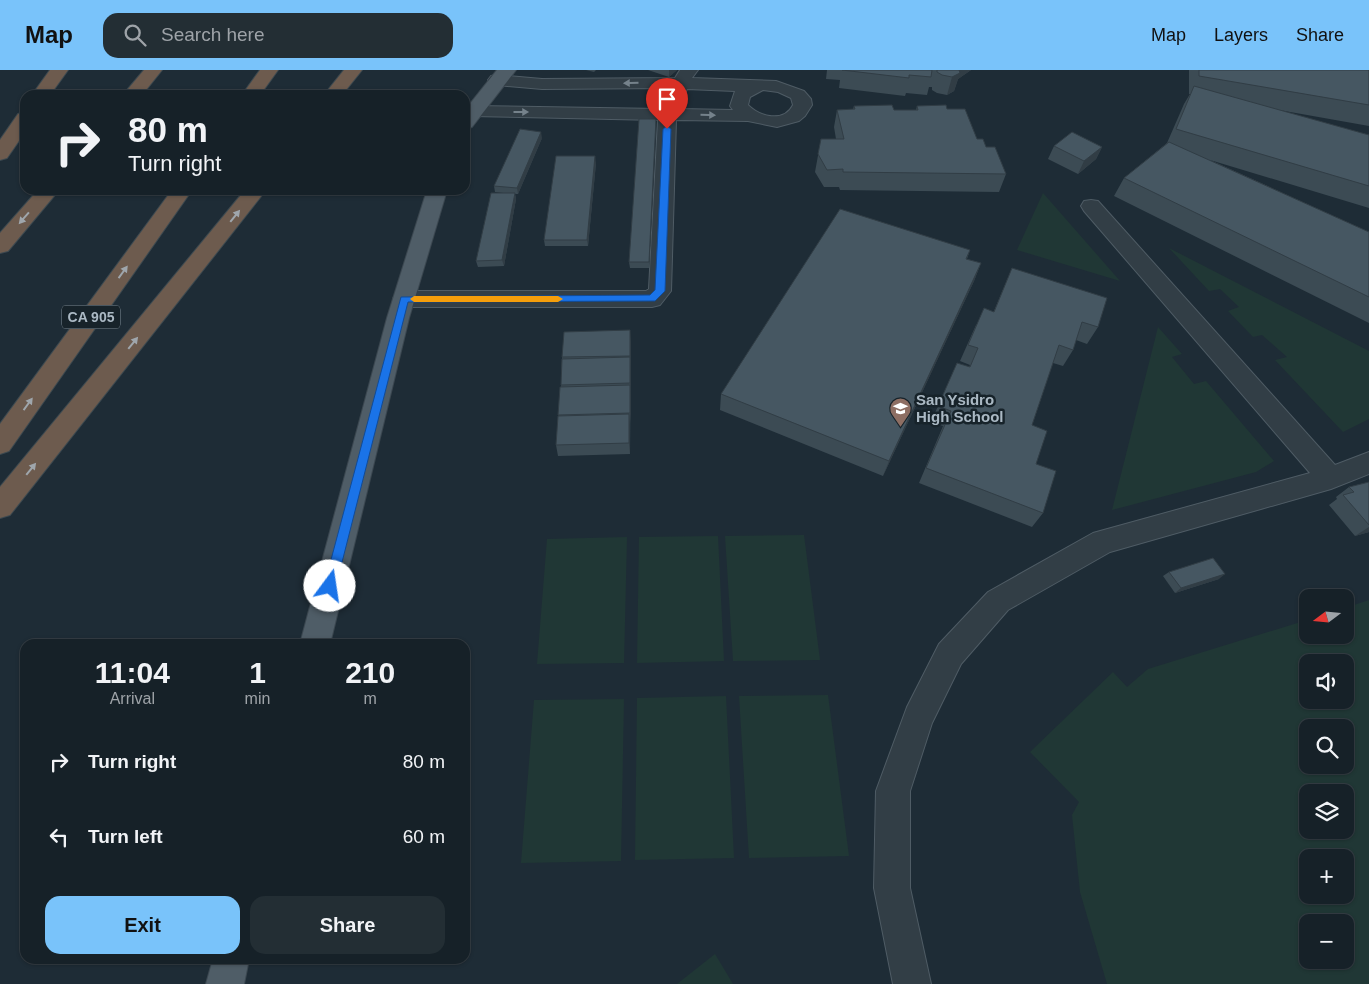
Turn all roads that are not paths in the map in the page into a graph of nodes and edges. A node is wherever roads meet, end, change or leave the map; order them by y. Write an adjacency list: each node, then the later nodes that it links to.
1 (59, 70): 8 (highway)
2 (153, 70): 9 (highway)
3 (269, 70): 10 (highway)
4 (353, 70): 11 (highway)
5 (502, 75): 6 (lane, one-way to 5); 12 (main road)
6 (684, 76): 7 (lane); 13 (lane)
7 (754, 87): 14 (lane); 14 (lane)
8 (45, 90)
9 (136, 90)
10 (255, 90)
11 (337, 90)
12 (470, 115)
13 (667, 115): 14 (lane, one-way to 14); 15 (lane, one-way to 13); 24 (lane)
14 (750, 116)
15 (470, 117)
16 (20, 125): 17 (highway)
17 (0, 154)
18 (45, 195): 23 (highway, one-way to 23)
19 (178, 195): 25 (highway, CA 905, one-way to 19)
20 (252, 195): 28 (highway, one-way to 20)
21 (435, 195): 24 (main road)
22 (1091, 206): 27 (lane)
23 (0, 246)
24 (404, 299): 29 (main road)
25 (0, 444)
26 (1369, 463): 27 (lane)
27 (1331, 478): 32 (lane)
28 (0, 507)
29 (316, 639)
30 (230, 964): 31 (main road)
31 (225, 984)
32 (912, 984)

